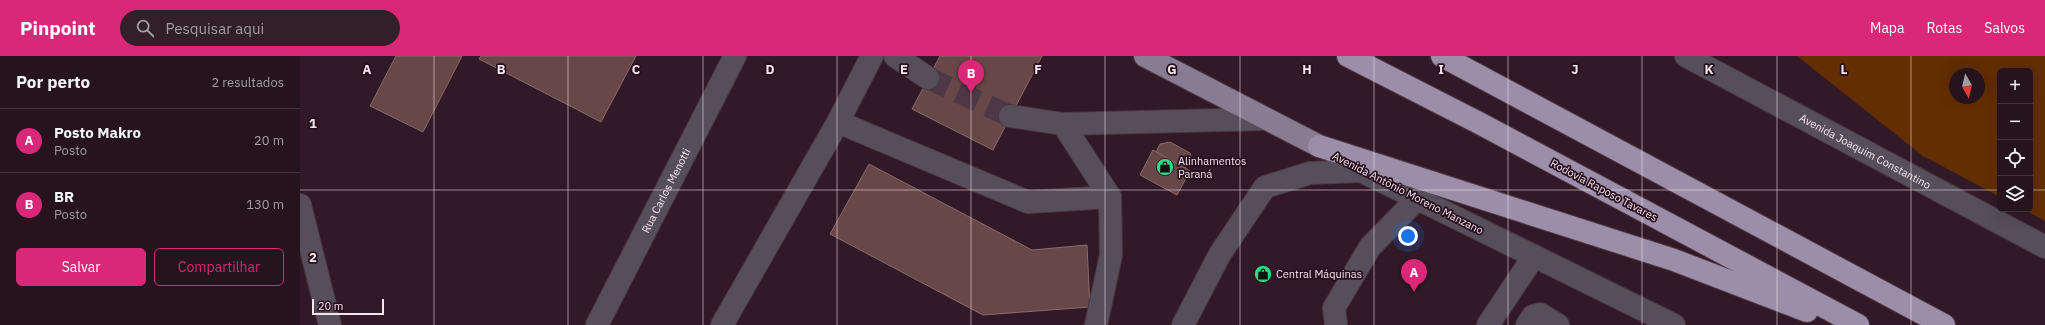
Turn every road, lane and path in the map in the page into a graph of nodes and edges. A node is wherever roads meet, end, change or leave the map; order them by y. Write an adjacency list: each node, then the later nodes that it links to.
1 (735, 56): 21 (street, Rua Carlos Menotti)
2 (872, 56): 11 (street)
3 (895, 56): 8 (street)
4 (1144, 56): 10 (main road, Avenida Antônio Moreno Manzano)
5 (1348, 56): 31 (highway, Rodovia Raposo Tavares)
6 (1442, 56): 32 (highway)
7 (1693, 58): 18 (street, Avenida Joaquim Constantino)
8 (928, 78)
9 (1010, 116): 12 (street)
10 (1263, 119): 12 (street); 13 (main road, Avenida Antônio Moreno Manzano)
11 (838, 122): 15 (street); 22 (street)
12 (1063, 124): 15 (street)
13 (1319, 146): 14 (street, Avenida Antônio Moreno Manzano); 30 (highway)
14 (1361, 171): 16 (street, Avenida Antônio Moreno Manzano); 24 (street)
15 (1110, 197): 23 (street)
16 (1417, 199): 19 (street, Avenida Antônio Moreno Manzano); 25 (street)
17 (300, 205): 20 (street)
18 (2045, 247)
19 (1534, 256): 26 (street); 29 (street, Avenida Antônio Moreno Manzano)
20 (330, 325)
21 (597, 325)
22 (722, 325)
23 (1096, 325)
24 (1183, 325)
25 (1336, 325)
26 (1488, 325)
27 (1526, 325): 28 (street)
28 (1558, 325)
29 (1674, 325)
30 (1844, 325)
31 (1858, 325)
32 (1944, 325)

